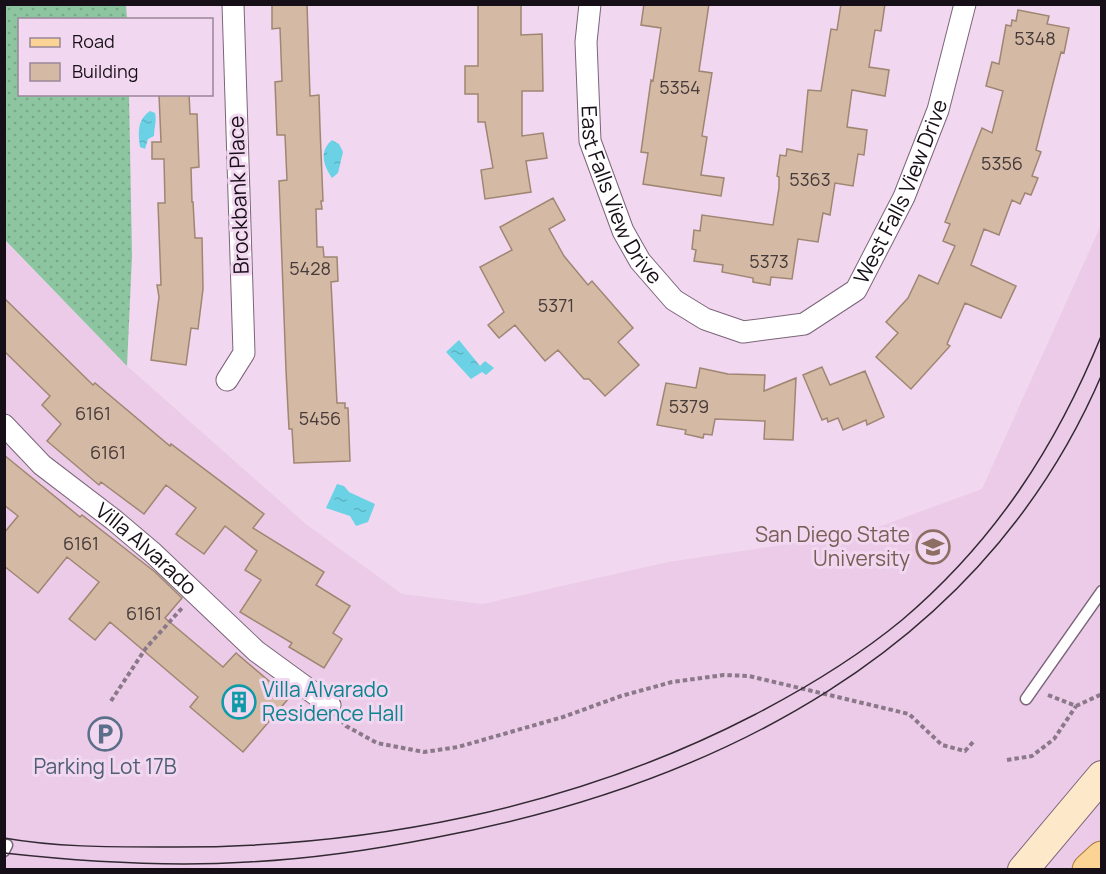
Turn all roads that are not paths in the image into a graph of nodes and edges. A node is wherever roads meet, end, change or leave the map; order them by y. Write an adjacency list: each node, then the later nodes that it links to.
1 (233, 4): 5 (street, Brockbank Place)
2 (590, 4): 4 (street, East Falls View Drive)
3 (965, 4): 4 (street, West Falls View Drive)
4 (743, 332)
5 (227, 380)
6 (4, 425): 9 (street, Villa Alvarado)
7 (1101, 591): 8 (lane)
8 (1026, 699)
9 (330, 705)
10 (1101, 776): 12 (street)
11 (1101, 858): 13 (main road)
12 (1023, 870)
13 (1089, 870)

